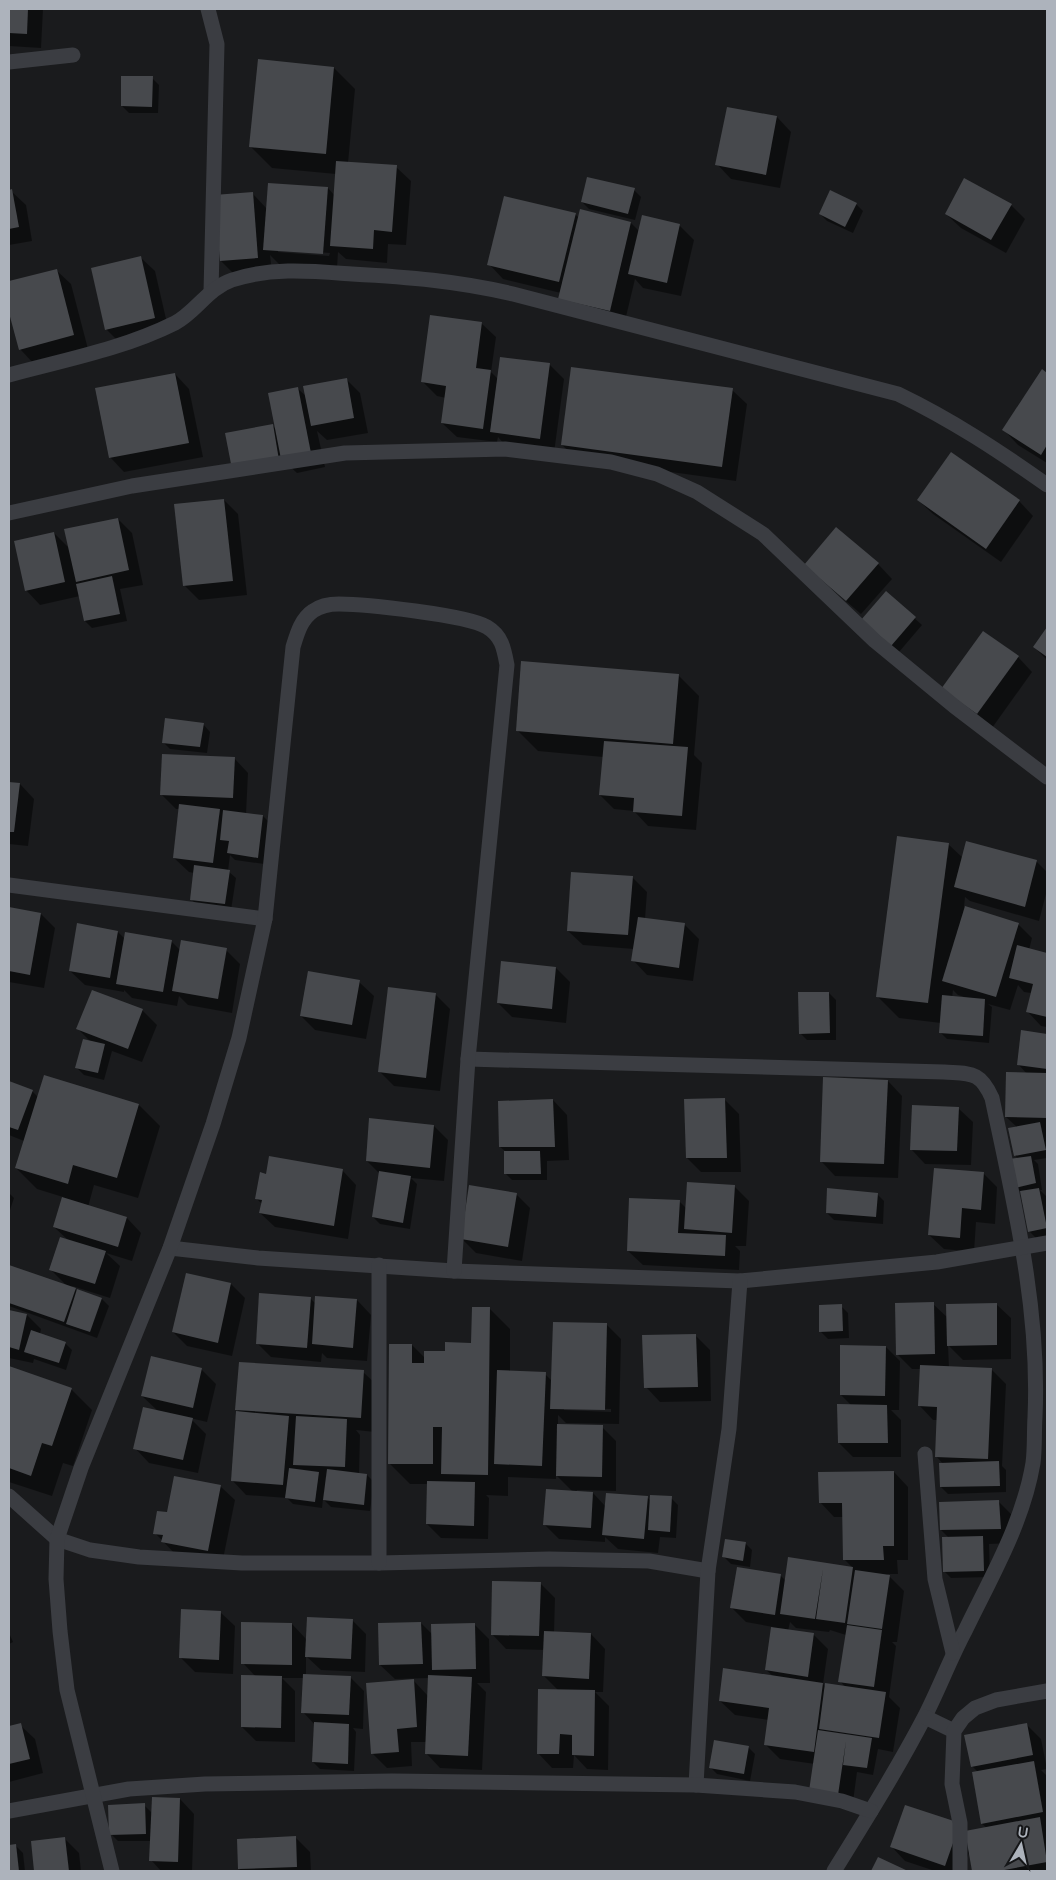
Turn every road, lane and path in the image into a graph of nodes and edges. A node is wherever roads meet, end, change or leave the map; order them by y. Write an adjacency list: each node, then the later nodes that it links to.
1 (208, 9): 4 (street)
2 (73, 55): 3 (street)
3 (9, 62)
4 (211, 292): 5 (street); 6 (street)
5 (9, 375)
6 (1047, 485)
7 (9, 513): 8 (street)
8 (1047, 777)
9 (9, 885): 10 (street)
10 (264, 919): 11 (street); 13 (street)
11 (468, 1059): 14 (street); 16 (street)
12 (1047, 1243): 14 (street)
13 (170, 1248): 15 (street); 20 (street)
14 (1024, 1248): 17 (street); 23 (street)
15 (379, 1265): 16 (street); 21 (street)
16 (454, 1271): 17 (street)
17 (740, 1281): 22 (street)
18 (925, 1454): 23 (street)
19 (9, 1496): 20 (street)
20 (57, 1539): 21 (street); 28 (street)
21 (379, 1564): 22 (street)
22 (708, 1571): 27 (street)
23 (953, 1653): 25 (street)
24 (1047, 1691): 26 (street)
25 (925, 1717): 26 (street); 30 (street)
26 (954, 1731): 33 (street)
27 (696, 1785): 28 (street); 30 (street)
28 (91, 1794): 29 (street); 31 (street)
29 (9, 1811)
30 (872, 1811): 32 (street)
31 (112, 1871)
32 (834, 1871)
33 (960, 1871)

